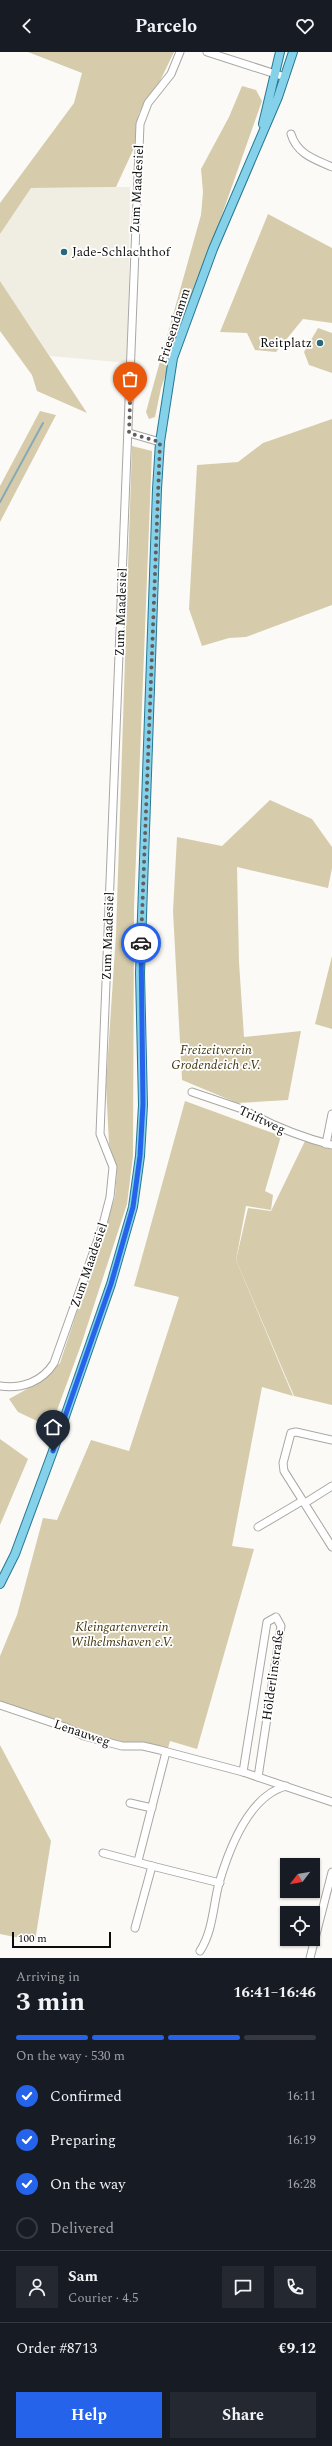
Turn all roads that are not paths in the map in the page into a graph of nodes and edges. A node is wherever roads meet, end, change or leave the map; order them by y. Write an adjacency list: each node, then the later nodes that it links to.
1 (180, 52): 10 (street, Zum Maadesiel)
2 (207, 52): 5 (street)
3 (280, 52): 5 (main road, Friesendamm)
4 (293, 52): 6 (main road, Friesendamm)
5 (274, 74): 6 (street); 8 (main road, Friesendamm)
6 (284, 77): 8 (main road, Friesendamm)
7 (291, 134): 9 (street)
8 (259, 142): 11 (main road, Friesendamm)
9 (332, 167)
10 (129, 433): 11 (street); 15 (street, Zum Maadesiel)
11 (160, 442): 21 (main road, Friesendamm)
12 (192, 1092): 14 (street, Triftweg)
13 (332, 1114): 14 (street)
14 (329, 1144)
15 (0, 1386)
16 (332, 1440): 18 (street)
17 (332, 1486): 18 (street)
18 (303, 1502): 19 (street); 20 (street)
19 (258, 1527)
20 (332, 1547)
21 (0, 1584)
22 (0, 1705): 23 (street, Lenauweg)
23 (166, 1752): 24 (street, Lenauweg); 30 (street)
24 (242, 1772): 25 (street, Lenauweg); 25 (street, Hölderlinstraße)
25 (261, 1779): 26 (street, Lenauweg); 27 (street)
26 (286, 1786): 27 (street); 28 (street, Lenauweg)
27 (260, 1800): 35 (street)
28 (332, 1802)
29 (130, 1803): 30 (street)
30 (152, 1808): 32 (street)
31 (103, 1853): 32 (street)
32 (138, 1861): 33 (street)
33 (152, 1866): 35 (street); 36 (street)
34 (332, 1872): 38 (street)
35 (220, 1883): 37 (street)
36 (135, 1928)
37 (200, 1951)
38 (310, 1958)

